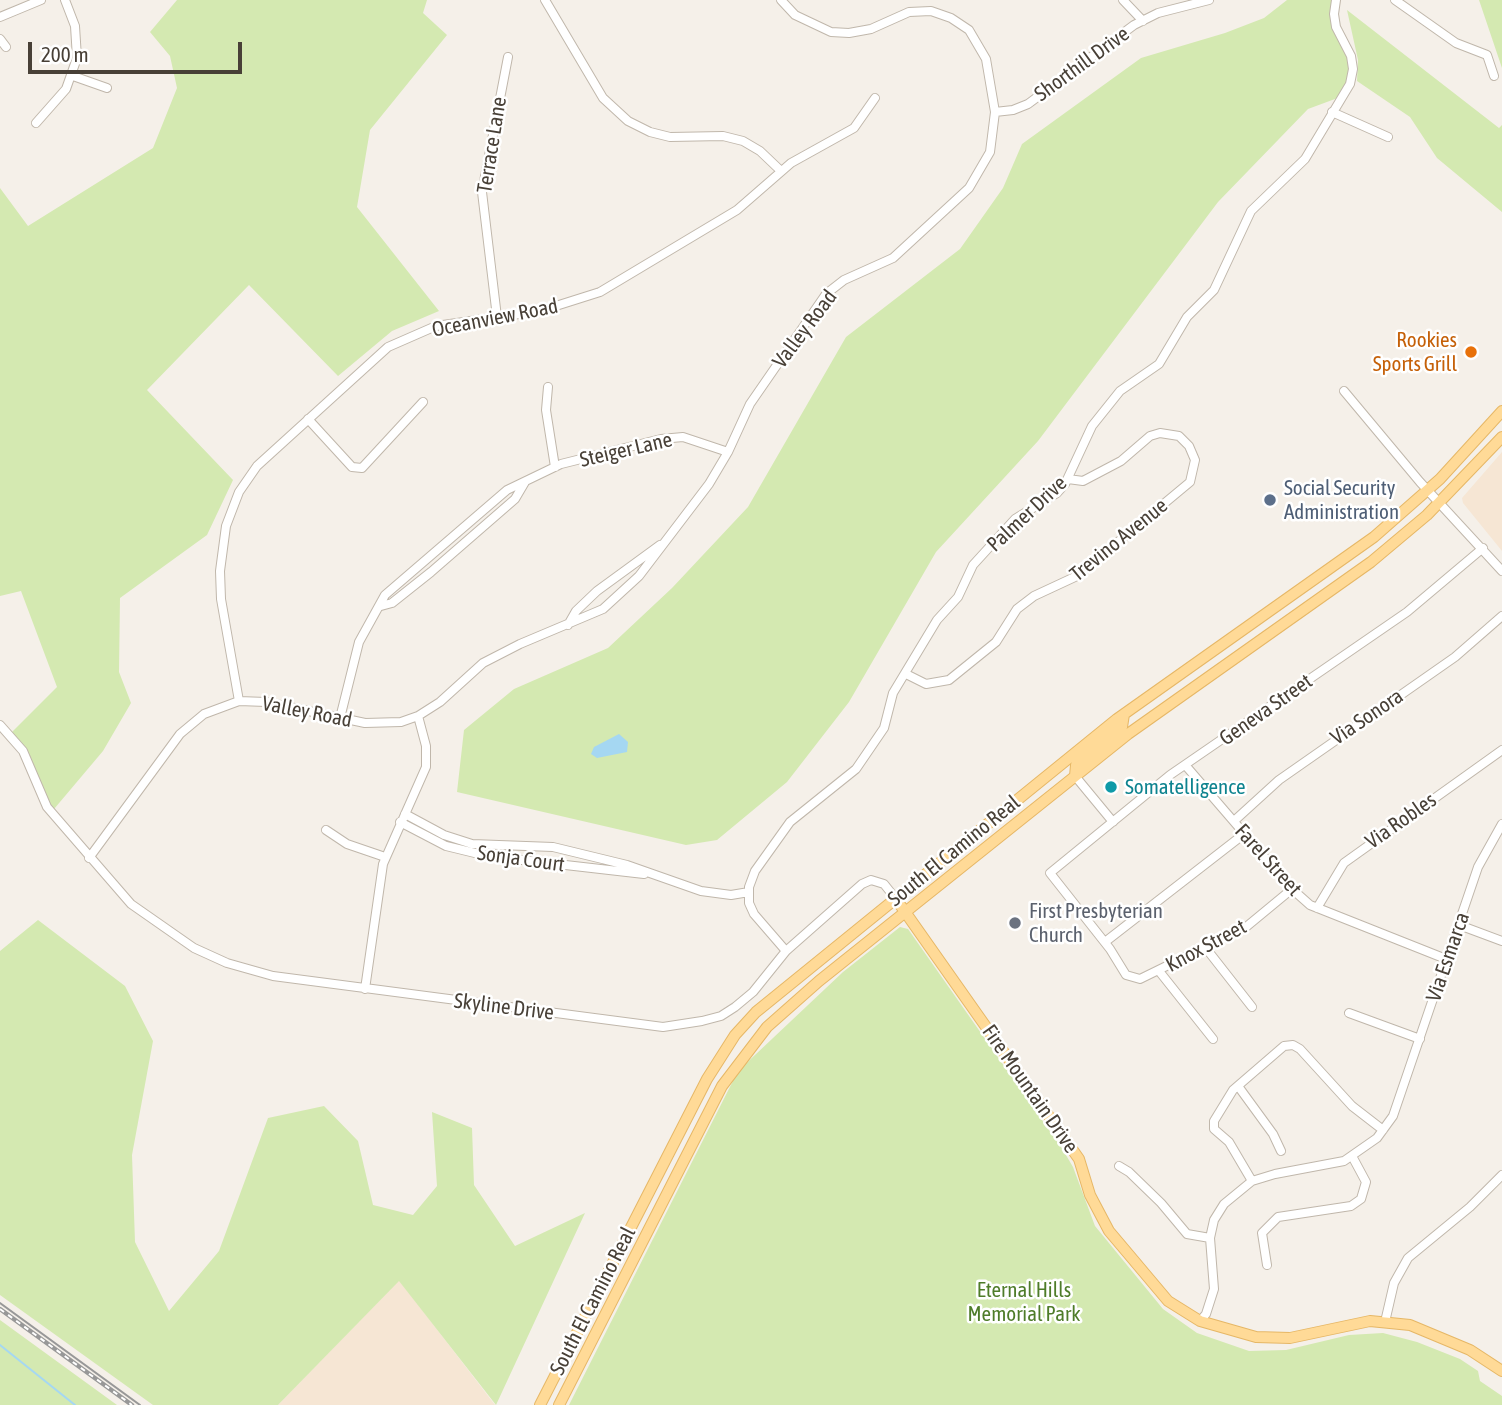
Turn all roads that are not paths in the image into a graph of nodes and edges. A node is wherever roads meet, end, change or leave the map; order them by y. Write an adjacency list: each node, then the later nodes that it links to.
1 (41, 0): 9 (street)
2 (65, 0): 12 (street)
3 (545, 0): 20 (street)
4 (781, 0): 16 (street, Valley Road)
5 (1123, 0): 10 (street)
6 (1209, 0): 10 (street, Shorthill Drive)
7 (1336, 0): 17 (street, Palmer Drive)
8 (1395, 0): 13 (street)
9 (0, 16)
10 (1143, 21): 16 (street, Shorthill Drive)
11 (508, 57): 21 (street, Terrace Lane)
12 (73, 76): 14 (street); 18 (street)
13 (1494, 76)
14 (107, 88)
15 (875, 98): 20 (street, Oceanview Road)
16 (995, 112): 28 (street, Valley Road)
17 (1332, 112): 19 (street); 30 (street, Palmer Drive)
18 (36, 122)
19 (1388, 137)
20 (781, 171): 21 (street, Oceanview Road)
21 (497, 317): 26 (street, Oceanview Road)
22 (548, 387): 29 (street)
23 (1344, 391): 31 (street)
24 (423, 402): 26 (street)
25 (1502, 411): 31 (main road, South El Camino Real)
26 (308, 419): 39 (street, Oceanview Road)
27 (1502, 437): 32 (main road, South El Camino Real)
28 (728, 452): 29 (street, Steiger Lane); 33 (street, Valley Road)
29 (555, 467): 42 (street, Steiger Lane)
30 (1068, 479): 38 (street, Palmer Drive); 38 (street, Trevino Avenue)
31 (1428, 490): 32 (street); 40 (main road, South El Camino Real)
32 (1440, 502): 34 (street); 46 (main road, South El Camino Real)
33 (661, 544): 37 (street, Valley Road); 37 (street, Valley Road)
34 (1483, 548): 35 (street); 45 (street, Geneva Street)
35 (1502, 571)
36 (1502, 616): 48 (street, Via Sonora)
37 (568, 625): 41 (street, Valley Road)
38 (906, 674): 57 (street, Palmer Drive)
39 (239, 701): 42 (street, Valley Road); 54 (street, Valley Road)
40 (1124, 714): 46 (main road); 58 (main road, South El Camino Real)
41 (418, 716): 42 (street, Valley Road); 47 (street)
42 (340, 718)
43 (0, 724): 54 (street, Skyline Drive)
44 (1502, 750): 59 (street, Via Robles)
45 (1186, 766): 48 (street, Farel Street); 49 (street, Geneva Street)
46 (1075, 776): 49 (street); 60 (main road, South El Camino Real)
47 (402, 818): 53 (street); 55 (street, Sonja Court); 55 (street, Sonja Court)
48 (1234, 821): 52 (street, Farel Street)
49 (1114, 822): 63 (street, Geneva Street)
50 (1502, 824): 61 (street, Via Esmarca)
51 (326, 830): 53 (street)
52 (1244, 834): 56 (street, Farel Street); 63 (street)
53 (385, 857): 68 (street)
54 (89, 858): 68 (street, Skyline Drive)
55 (648, 874): 57 (street, Sonja Court)
56 (1292, 889): 59 (street, Farel Street); 64 (street, Knox Street)
57 (749, 892): 65 (street)
58 (896, 899): 60 (main road, Fire Mountain Drive); 65 (street, Skyline Drive); 85 (main road, South El Camino Real)
59 (1317, 908): 66 (street, Farel Street)
60 (906, 912): 82 (main road, Fire Mountain Drive); 86 (main road, South El Camino Real)
61 (1458, 925): 62 (street); 66 (street, Via Esmarca)
62 (1502, 941)
63 (1105, 942): 67 (street)
64 (1205, 947): 67 (street, Knox Street); 69 (street)
65 (786, 951): 68 (street, Skyline Drive)
66 (1446, 959): 71 (street, Via Esmarca)
67 (1155, 973): 72 (street)
68 (365, 989)
69 (1252, 1007)
70 (1349, 1013): 71 (street)
71 (1420, 1039): 74 (street, Via Esmarca)
72 (1213, 1040)
73 (1238, 1086): 74 (street); 75 (street); 79 (street)
74 (1383, 1130): 76 (street)
75 (1281, 1151)
76 (1352, 1156): 79 (street); 81 (street)
77 (1119, 1166): 80 (street)
78 (1502, 1175): 83 (street)
79 (1252, 1181): 80 (street)
80 (1210, 1238): 82 (street)
81 (1267, 1265)
82 (1200, 1321): 83 (main road, Fire Mountain Drive)
83 (1385, 1322): 84 (main road, Fire Mountain Drive)
84 (1502, 1371)
85 (540, 1405)
86 (559, 1405)

